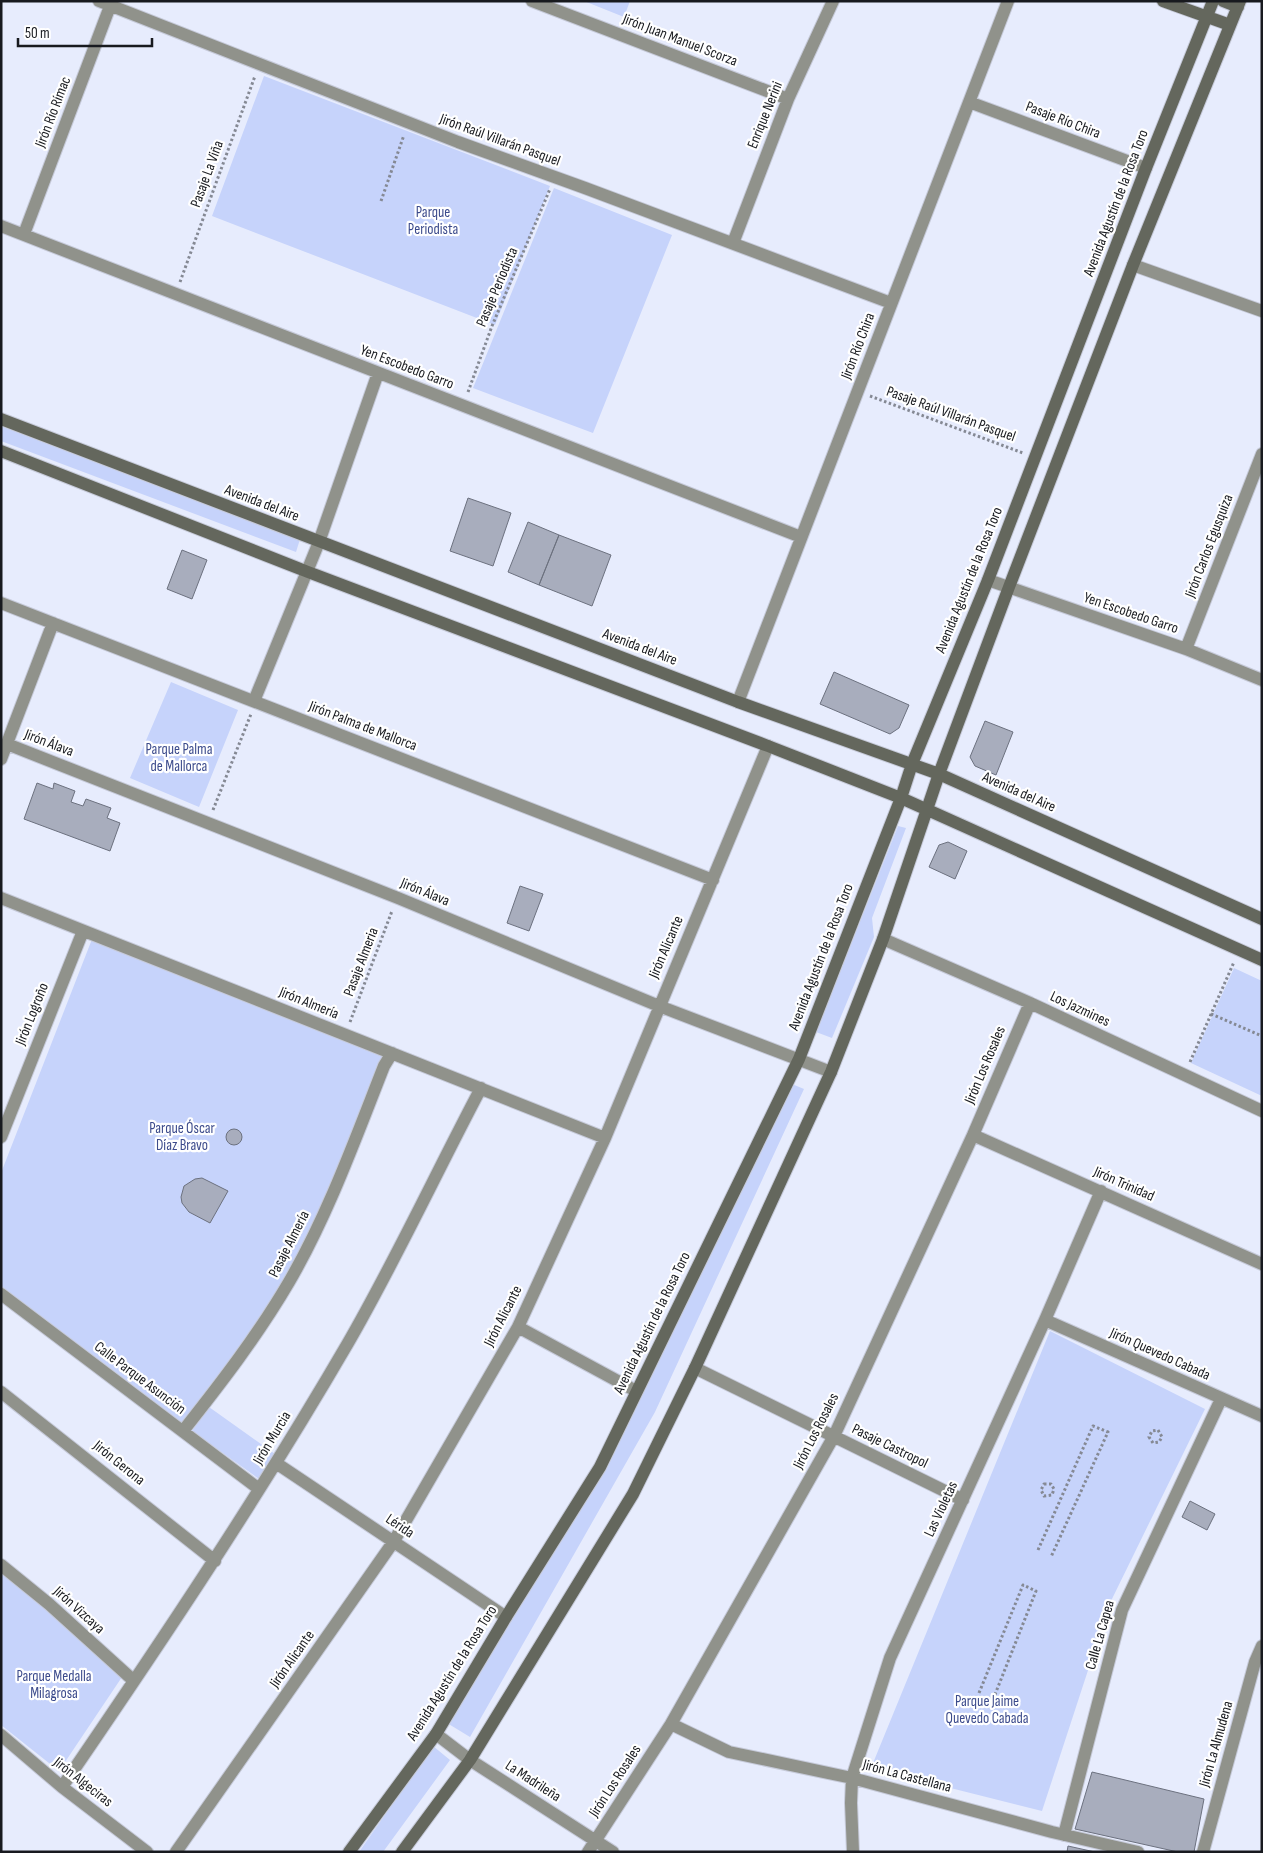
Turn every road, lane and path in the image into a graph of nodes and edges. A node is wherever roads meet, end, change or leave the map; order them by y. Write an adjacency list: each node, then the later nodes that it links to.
1 (532, 1): 12 (street, Jirón Juan Manuel Scorza)
2 (834, 1): 12 (street, Enrique Nerini)
3 (1008, 1): 13 (street, Jirón Río Chira)
4 (1163, 1): 9 (street)
5 (1213, 1): 9 (street, Avenida Agustín de la Rosa Toro)
6 (1223, 1): 8 (street)
7 (107, 3): 11 (street, Jirón Raúl Villarán Pasquel); 19 (street, Jirón Río Rímac)
8 (1239, 4): 10 (street)
9 (1207, 17): 10 (street); 15 (street, Avenida Agustín de la Rosa Toro)
10 (1230, 25): 21 (street)
11 (259, 64): 14 (street, Jirón Raúl Villarán Pasquel); 22 (path, Pasaje La Viña)
12 (788, 99): 20 (street, Enrique Nerini)
13 (969, 102): 15 (street, Pasaje Río Chira); 23 (street, Jirón Río Chira)
14 (408, 123): 16 (street, Jirón Raúl Villarán Pasquel); 17 (path)
15 (1146, 168): 31 (street, Avenida Agustín de la Rosa Toro)
16 (556, 177): 20 (street, Jirón Raúl Villarán Pasquel); 27 (path, Pasaje Periodista)
17 (380, 201)
18 (1, 226): 19 (street, Yen Escobedo Garro)
19 (24, 234): 22 (street, Yen Escobedo Garro)
20 (733, 243): 23 (street, Jirón Raúl Villarán Pasquel)
21 (1134, 265): 24 (street); 37 (street)
22 (176, 292): 25 (street, Yen Escobedo Garro)
23 (892, 303): 26 (street, Jirón Río Chira)
24 (1262, 310)
25 (378, 374): 27 (street, Yen Escobedo Garro); 34 (street)
26 (857, 391): 31 (path, Pasaje Raúl Villarán Pasquel); 33 (street, Jirón Río Chira)
27 (462, 406): 33 (street, Yen Escobedo Garro)
28 (1, 419): 34 (street, Avenida del Aire)
29 (1, 451): 35 (street)
30 (1262, 454): 32 (street, Jirón Carlos Egusquiza)
31 (1036, 458): 36 (street, Avenida Agustín de la Rosa Toro)
32 (1258, 477): 40 (street, Jirón Carlos Egusquiza)
33 (801, 538): 43 (street, Jirón Río Chira)
34 (320, 542): 35 (street); 43 (street, Avenida del Aire)
35 (308, 572): 42 (street); 45 (street)
36 (988, 580): 37 (street, Yen Escobedo Garro); 47 (street, Avenida Agustín de la Rosa Toro)
37 (1008, 587): 40 (street, Yen Escobedo Garro); 48 (street)
38 (1, 603): 39 (street, Jirón Palma de Mallorca)
39 (53, 623): 42 (street, Jirón Palma de Mallorca); 44 (street)
40 (1186, 650): 41 (street, Yen Escobedo Garro)
41 (1262, 680)
42 (254, 701): 51 (path); 52 (street, Jirón Palma de Mallorca)
43 (738, 702): 47 (street, Avenida del Aire)
44 (7, 744): 46 (street); 51 (street, Jirón Álava)
45 (768, 746): 49 (street); 52 (street, Jirón Alicante)
46 (1, 759)
47 (912, 764): 48 (street, Avenida del Aire); 49 (street, Avenida Agustín de la Rosa Toro)
48 (939, 774): 50 (street); 55 (street, Avenida del Aire)
49 (901, 798): 50 (street); 66 (street, Avenida Agustín de la Rosa Toro)
50 (927, 810): 57 (street); 58 (street)
51 (208, 823): 54 (street, Jirón Álava)
52 (713, 880): 61 (street, Jirón Alicante)
53 (1, 898): 56 (street, Jirón Almería)
54 (398, 898): 61 (street, Jirón Álava); 63 (path, Pasaje Almeria)
55 (1262, 919)
56 (83, 931): 63 (street, Jirón Almería); 72 (street, Jirón Logroño)
57 (883, 939): 60 (street, Los Jazmines); 67 (street)
58 (1240, 950): 59 (street); 62 (path)
59 (1262, 960)
60 (1030, 1003): 68 (street, Los Jazmines); 71 (street, Jirón Los Rosales)
61 (659, 1006): 66 (street, Jirón Álava); 73 (street, Jirón Alicante)
62 (1211, 1014): 64 (path); 68 (path)
63 (345, 1035): 65 (street, Jirón Almería)
64 (1262, 1036)
65 (392, 1053): 69 (street, Jirón Almería); 85 (street, Pasaje Almería)
66 (798, 1059): 67 (street, Jirón Álava); 80 (street, Avenida Agustín de la Rosa Toro)
67 (830, 1072): 79 (street)
68 (1184, 1075): 70 (street, Los Jazmines)
69 (481, 1088): 73 (street, Jirón Almería); 87 (street, Jirón Murcia)
70 (1262, 1110)
71 (973, 1134): 74 (street, Jirón Trinidad); 86 (street, Jirón Los Rosales)
72 (1, 1137)
73 (605, 1138): 78 (street, Jirón Alicante)
74 (1101, 1191): 75 (street, Jirón Trinidad); 77 (street, Las Violetas)
75 (1262, 1264)
76 (1, 1294): 85 (street, Calle Parque Asunción)
77 (1045, 1320): 82 (street, Jirón Quevedo Cabada); 90 (street, Las Violetas)
78 (518, 1327): 80 (street); 91 (street, Jirón Alicante)
79 (696, 1368): 86 (street, Pasaje Castropol); 104 (street)
80 (636, 1391): 96 (street, Avenida Agustín de la Rosa Toro)
81 (1, 1392): 94 (street, Jirón Gerona)
82 (1221, 1399): 83 (street, Jirón Quevedo Cabada); 107 (street, Calle La Capea)
83 (1262, 1416)
84 (1158, 1430): 84 (path)
85 (183, 1432): 89 (street, Calle Parque Asunción)
86 (834, 1436): 90 (street, Pasaje Castropol); 101 (street, Jirón Los Rosales)
87 (276, 1463): 89 (street, Jirón Murcia); 91 (street, Lérida)
88 (1044, 1484): 88 (path)
89 (259, 1489): 94 (street, Jirón Murcia)
90 (963, 1500): 105 (street, Las Violetas)
91 (394, 1541): 96 (street, Lérida); 110 (street, Jirón Alicante)
92 (1038, 1550): 93 (path)
93 (1051, 1557)
94 (215, 1561): 98 (street, Jirón Murcia)
95 (1, 1565): 98 (street, Jirón Vizcaya)
96 (506, 1617): 102 (street, Avenida Agustín de la Rosa Toro)
97 (1262, 1646): 116 (street, Jirón La Almudena)
98 (134, 1681): 106 (street, Jirón Murcia)
99 (979, 1693): 100 (path)
100 (994, 1697)
101 (671, 1724): 105 (street, Jirón La Castellana); 108 (street, Jirón Los Rosales)
102 (436, 1734): 104 (street, La Madrileña); 111 (street, Avenida Agustín de la Rosa Toro)
103 (1, 1736): 106 (street, Jirón Algeciras)
104 (470, 1760): 108 (street, La Madrileña); 112 (street)
105 (852, 1778): 107 (street, Jirón La Castellana); 114 (street, Las Violetas)
106 (62, 1787): 109 (street, Jirón Algeciras)
107 (1064, 1835): 115 (street, Jirón La Castellana)
108 (592, 1847): 113 (street, La Madrileña)
109 (146, 1852)
110 (176, 1852)
111 (349, 1852)
112 (402, 1852)
113 (613, 1852)
114 (853, 1852)
115 (1138, 1852)
116 (1203, 1852)

